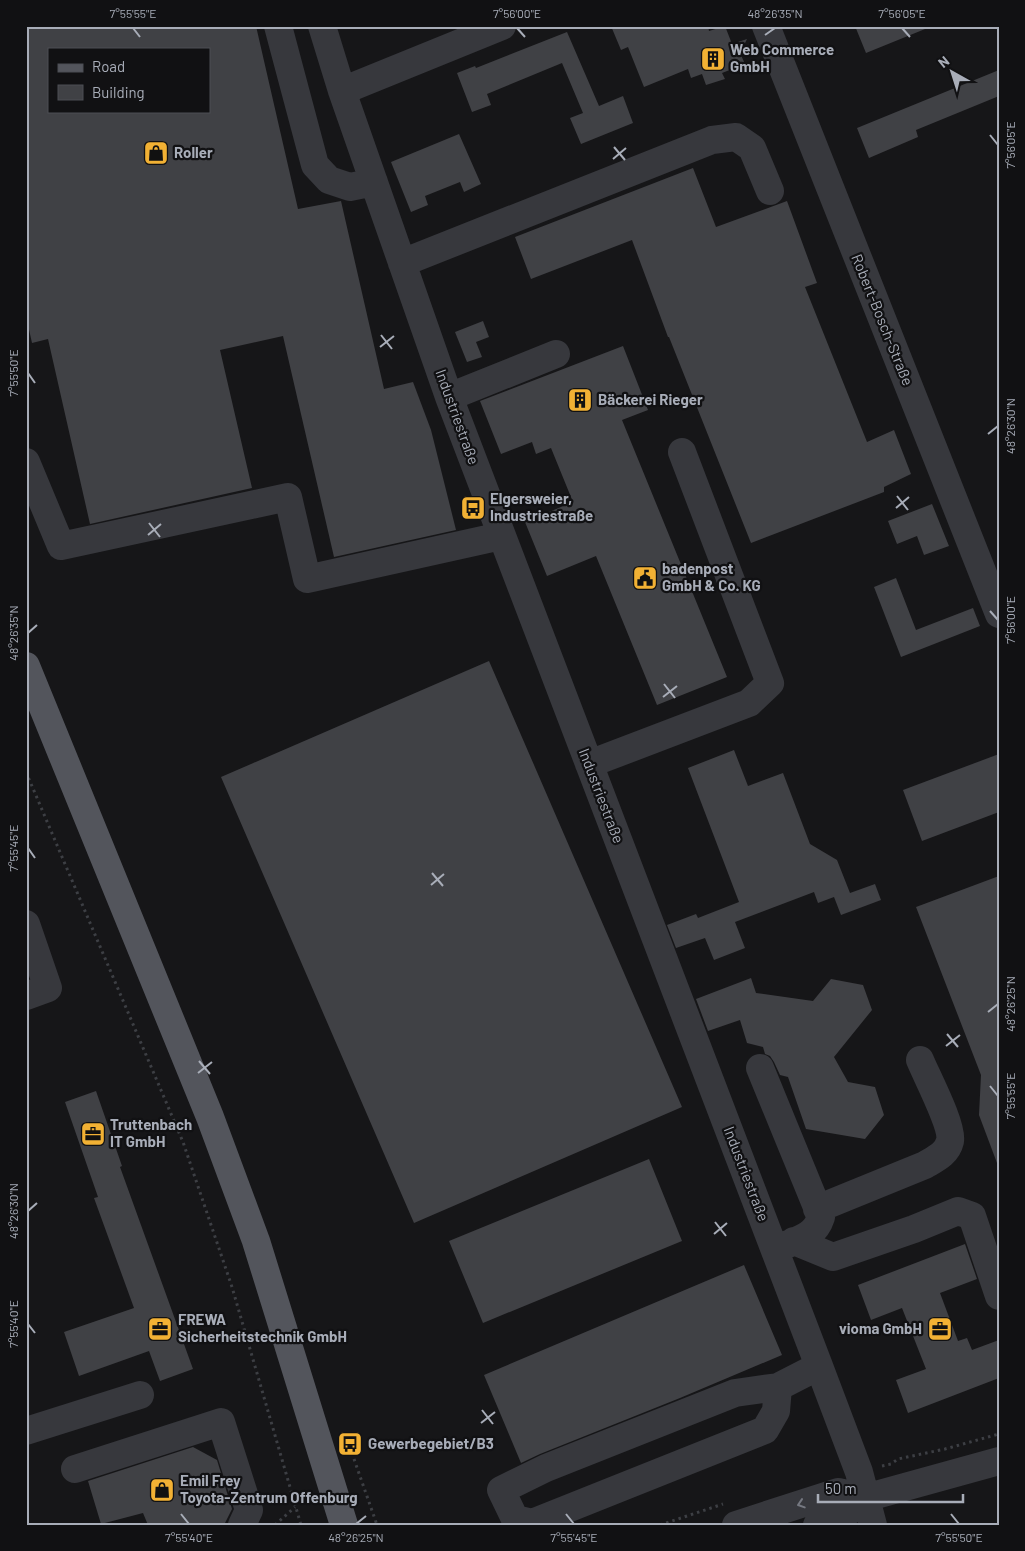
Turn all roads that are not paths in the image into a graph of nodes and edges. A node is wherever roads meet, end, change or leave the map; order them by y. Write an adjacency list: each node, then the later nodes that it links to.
1 (278, 26): 6 (street)
2 (322, 26): 5 (street, Industriestraße)
3 (502, 26): 5 (street)
4 (766, 26): 14 (street, Robert-Bosch-Straße)
5 (342, 91): 6 (street, Industriestraße)
6 (374, 182): 8 (street, Industriestraße)
7 (770, 192): 8 (street)
8 (402, 263): 10 (street, Industriestraße)
9 (556, 354): 10 (street)
10 (449, 396): 13 (street, Industriestraße)
11 (682, 452): 16 (street)
12 (26, 462): 13 (street)
13 (501, 536): 16 (street, Industriestraße)
14 (999, 614)
15 (26, 666): 32 (main road)
16 (589, 764): 22 (street, Industriestraße)
17 (26, 924): 18 (street)
18 (26, 996)
19 (920, 1060): 21 (street)
20 (760, 1068): 21 (street)
21 (817, 1209): 22 (street)
22 (784, 1245): 23 (street); 24 (street, Industriestraße)
23 (999, 1296)
24 (819, 1366): 25 (street); 30 (street, Industriestraße)
25 (778, 1387): 25 (street)
26 (140, 1395): 27 (street)
27 (26, 1431)
28 (999, 1461): 30 (street)
29 (75, 1469): 31 (street)
30 (865, 1498): 33 (street, one-way to 33); 34 (street); 35 (street, Industriestraße)
31 (242, 1525)
32 (344, 1525)
33 (736, 1525)
34 (817, 1525)
35 (873, 1525)

